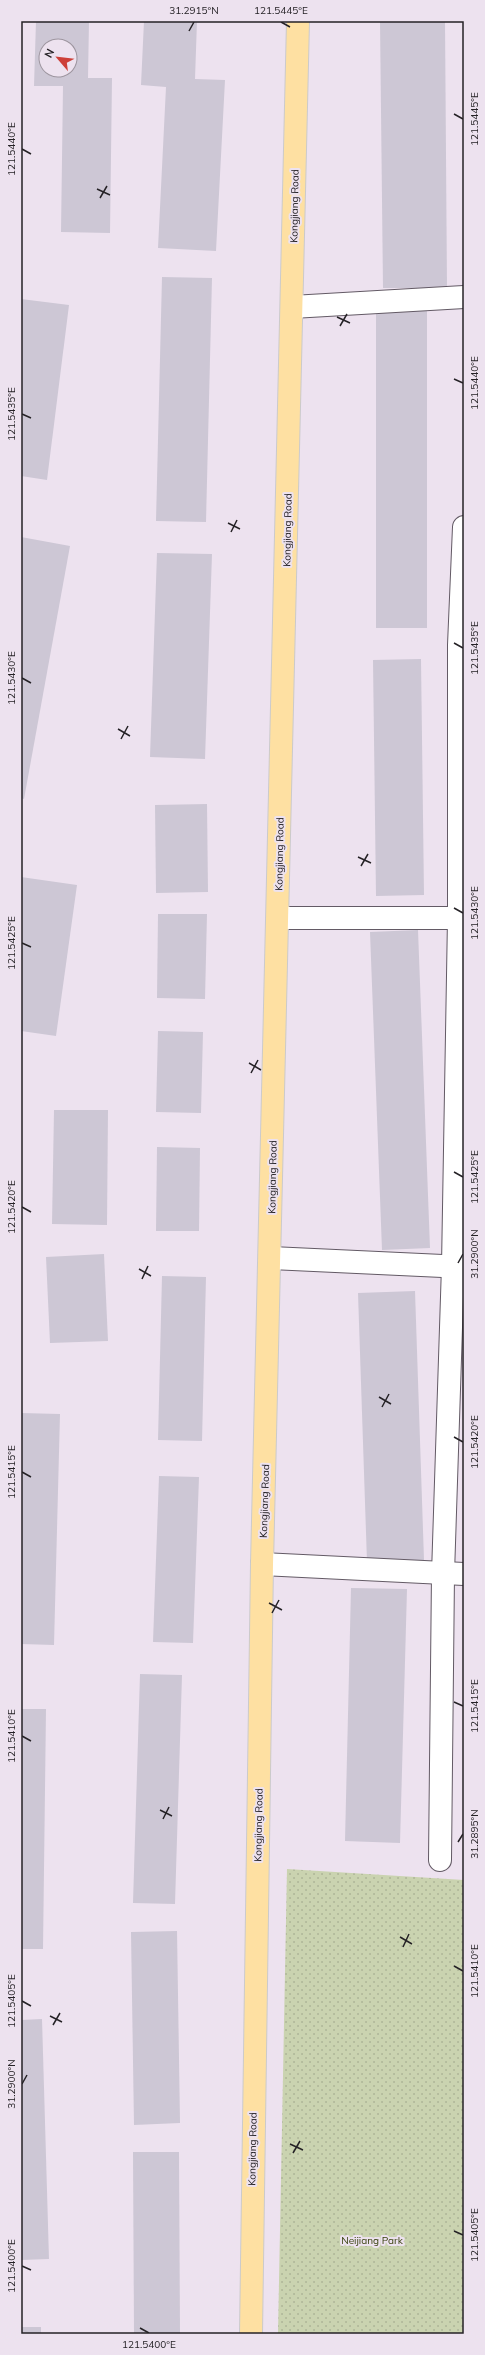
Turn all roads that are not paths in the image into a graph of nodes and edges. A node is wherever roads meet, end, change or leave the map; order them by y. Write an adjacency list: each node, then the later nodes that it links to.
1 (298, 21): 3 (main road, Kongjiang Road)
2 (464, 298): 3 (lane)
3 (292, 307): 6 (main road, Kongjiang Road)
4 (464, 527): 5 (lane)
5 (462, 645): 7 (lane)
6 (278, 918): 7 (lane); 9 (main road, Kongjiang Road)
7 (462, 918): 8 (lane)
8 (460, 1114): 10 (lane)
9 (271, 1258): 10 (lane); 11 (main road, Kongjiang Road)
10 (458, 1267): 12 (lane)
11 (262, 1564): 12 (lane); 14 (main road, Kongjiang Road)
12 (454, 1574): 13 (lane)
13 (440, 1860)
14 (251, 2334)

